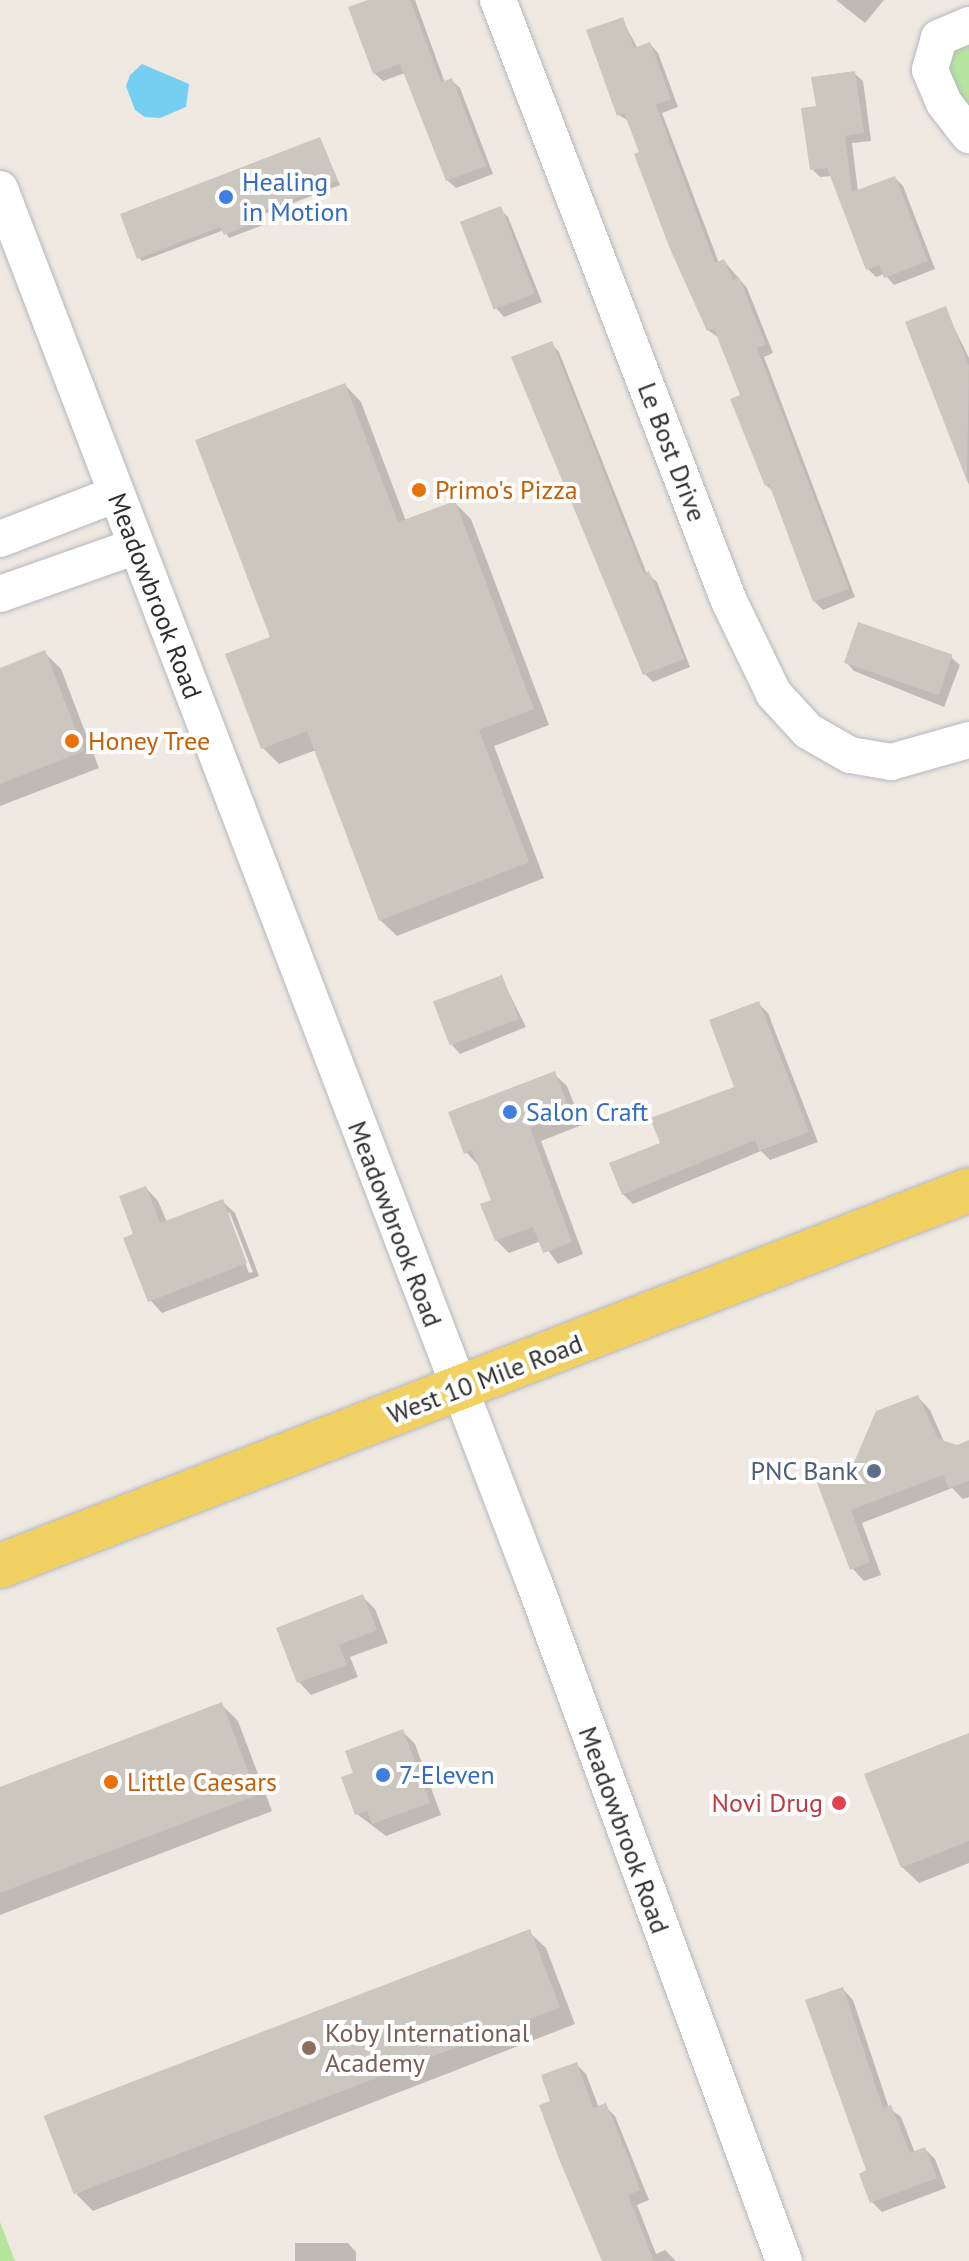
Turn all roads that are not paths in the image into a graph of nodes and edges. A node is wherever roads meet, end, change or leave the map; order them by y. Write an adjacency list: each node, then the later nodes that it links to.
1 (498, 0): 9 (street, Le Bost Drive)
2 (969, 25): 3 (street)
3 (969, 135)
4 (0, 189): 5 (street, Meadowbrook Road)
5 (116, 494): 6 (street); 7 (street, Meadowbrook Road)
6 (0, 539)
7 (136, 546): 8 (street); 11 (street, Meadowbrook Road)
8 (0, 594)
9 (969, 740)
10 (969, 1190): 11 (main road, West 10 Mile Road)
11 (458, 1390): 12 (main road, West 10 Mile Road); 13 (street, Meadowbrook Road)
12 (0, 1566)
13 (784, 2261)

